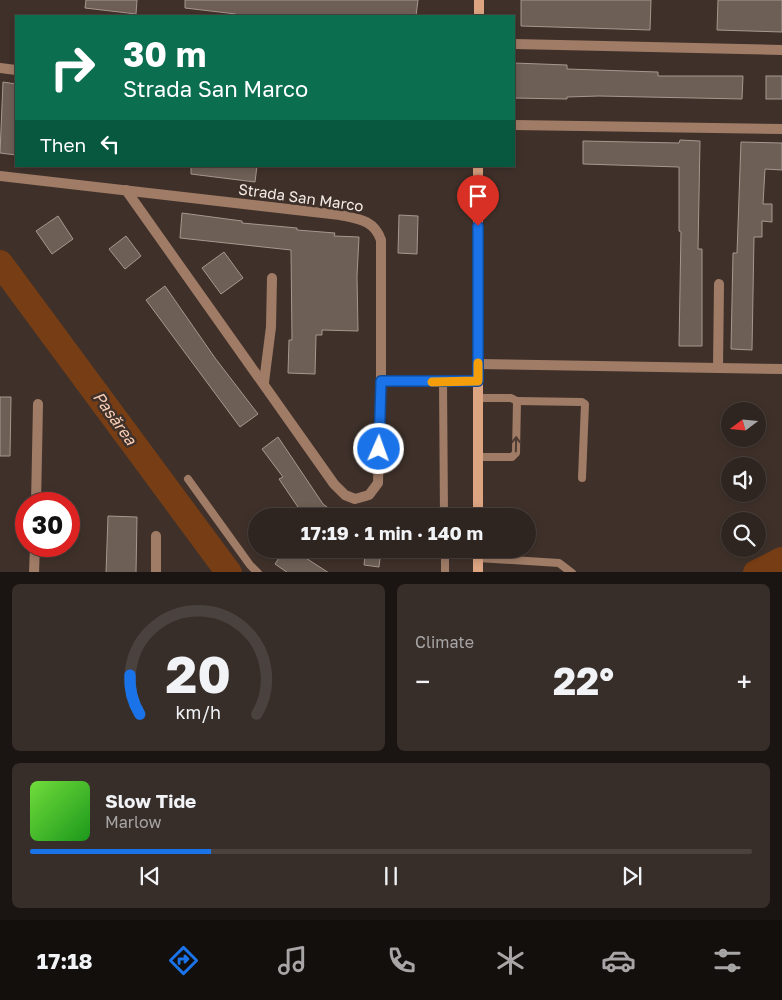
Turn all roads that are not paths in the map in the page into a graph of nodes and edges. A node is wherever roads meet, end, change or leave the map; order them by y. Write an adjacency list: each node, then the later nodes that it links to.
1 (479, 0): 2 (main road)
2 (479, 15)
3 (515, 44): 4 (street)
4 (782, 50)
5 (0, 68): 6 (street)
6 (15, 70)
7 (515, 125): 8 (street)
8 (782, 130)
9 (478, 167): 14 (main road)
10 (0, 176): 11 (street, Strada San Marco)
11 (126, 190): 17 (street, Strada San Marco); 19 (street)
12 (272, 278): 19 (street)
13 (719, 284): 15 (street)
14 (478, 364): 15 (street); 18 (main road)
15 (718, 368): 16 (street)
16 (782, 369)
17 (381, 381): 19 (street, Strada San Marco); 20 (street)
18 (478, 381): 20 (street); 21 (main road)
19 (264, 382)
20 (443, 382): 28 (lane)
21 (478, 398): 22 (lane); 24 (main road)
22 (517, 401): 24 (lane, one-way to 22); 25 (lane)
23 (38, 404): 27 (street)
24 (478, 457): 29 (main road)
25 (582, 478)
26 (188, 479): 37 (lane)
27 (36, 492)
28 (444, 508)
29 (478, 508)
30 (156, 536): 36 (street)
31 (35, 557): 35 (street)
32 (445, 558): 38 (lane)
33 (478, 558): 39 (main road)
34 (519, 558): 40 (lane)
35 (34, 572)
36 (156, 572)
37 (258, 572)
38 (445, 572)
39 (478, 572)
40 (572, 572)

